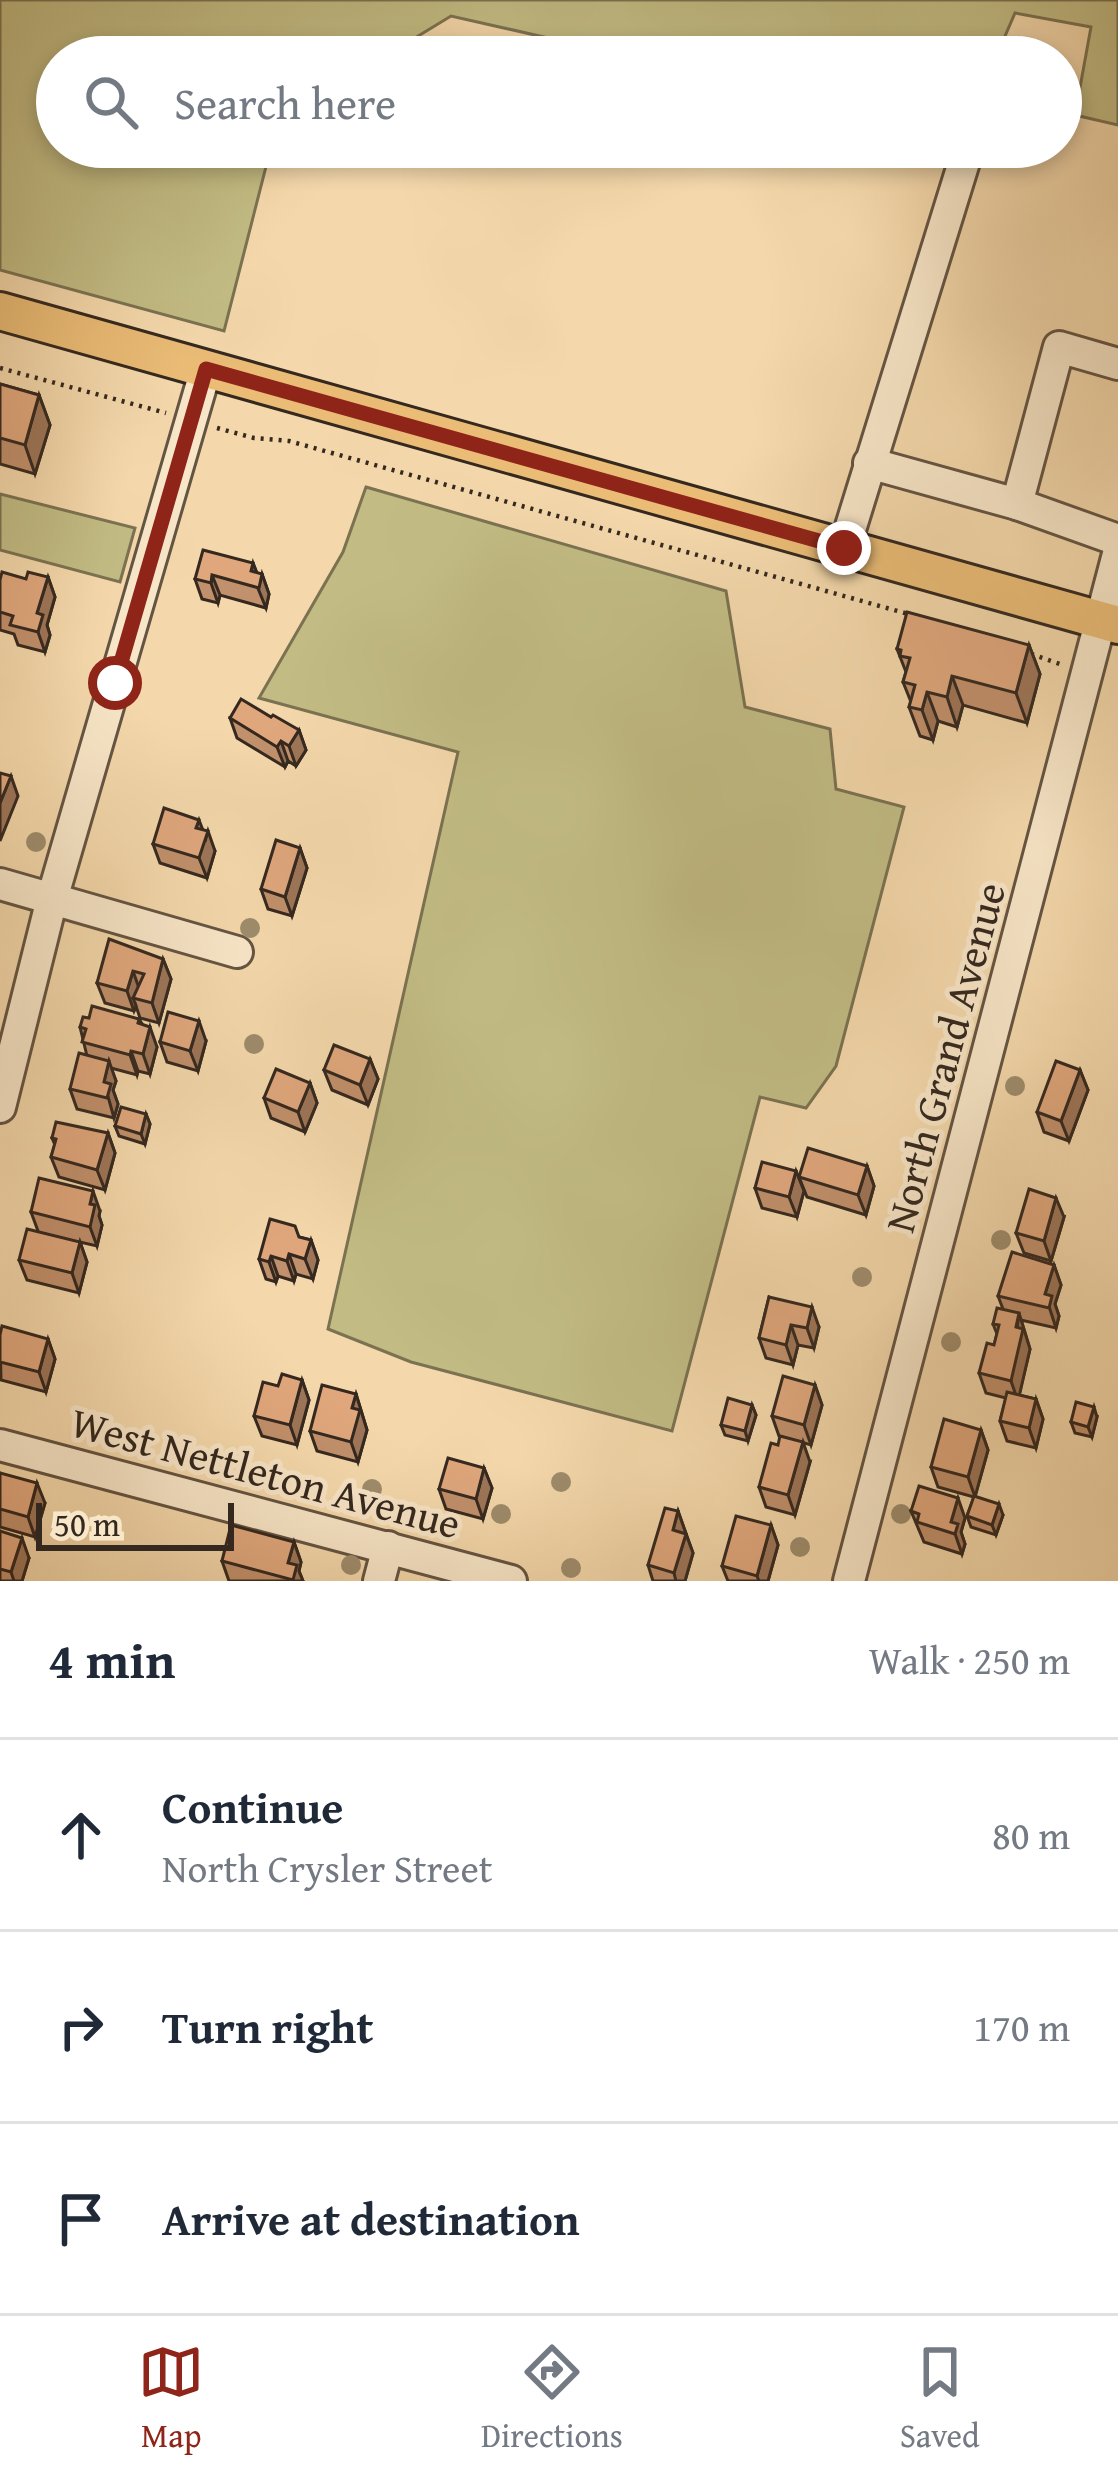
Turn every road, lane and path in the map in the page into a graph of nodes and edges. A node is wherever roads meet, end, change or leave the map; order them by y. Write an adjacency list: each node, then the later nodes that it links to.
1 (962, 168): 7 (street)
2 (0, 311): 5 (main road)
3 (1118, 364): 8 (street)
4 (0, 368): 6 (path)
5 (206, 369): 6 (street); 10 (main road)
6 (191, 420): 12 (path); 17 (street)
7 (869, 463): 8 (street); 10 (street)
8 (1018, 504): 9 (street)
9 (1118, 540)
10 (844, 548): 13 (main road)
11 (1118, 554): 13 (street, North Grand Avenue)
12 (931, 621)
13 (1110, 622): 15 (street, North Grand Avenue)
14 (1029, 653): 15 (path)
15 (1089, 671): 24 (street, North Grand Avenue)
16 (0, 884): 17 (street)
17 (52, 899): 18 (street); 19 (street)
18 (237, 952)
19 (0, 1107)
20 (0, 1445): 21 (street, West Nettleton Avenue)
21 (388, 1547): 22 (street); 23 (street, West Nettleton Avenue)
22 (379, 1581)
23 (511, 1581)
24 (849, 1581)

